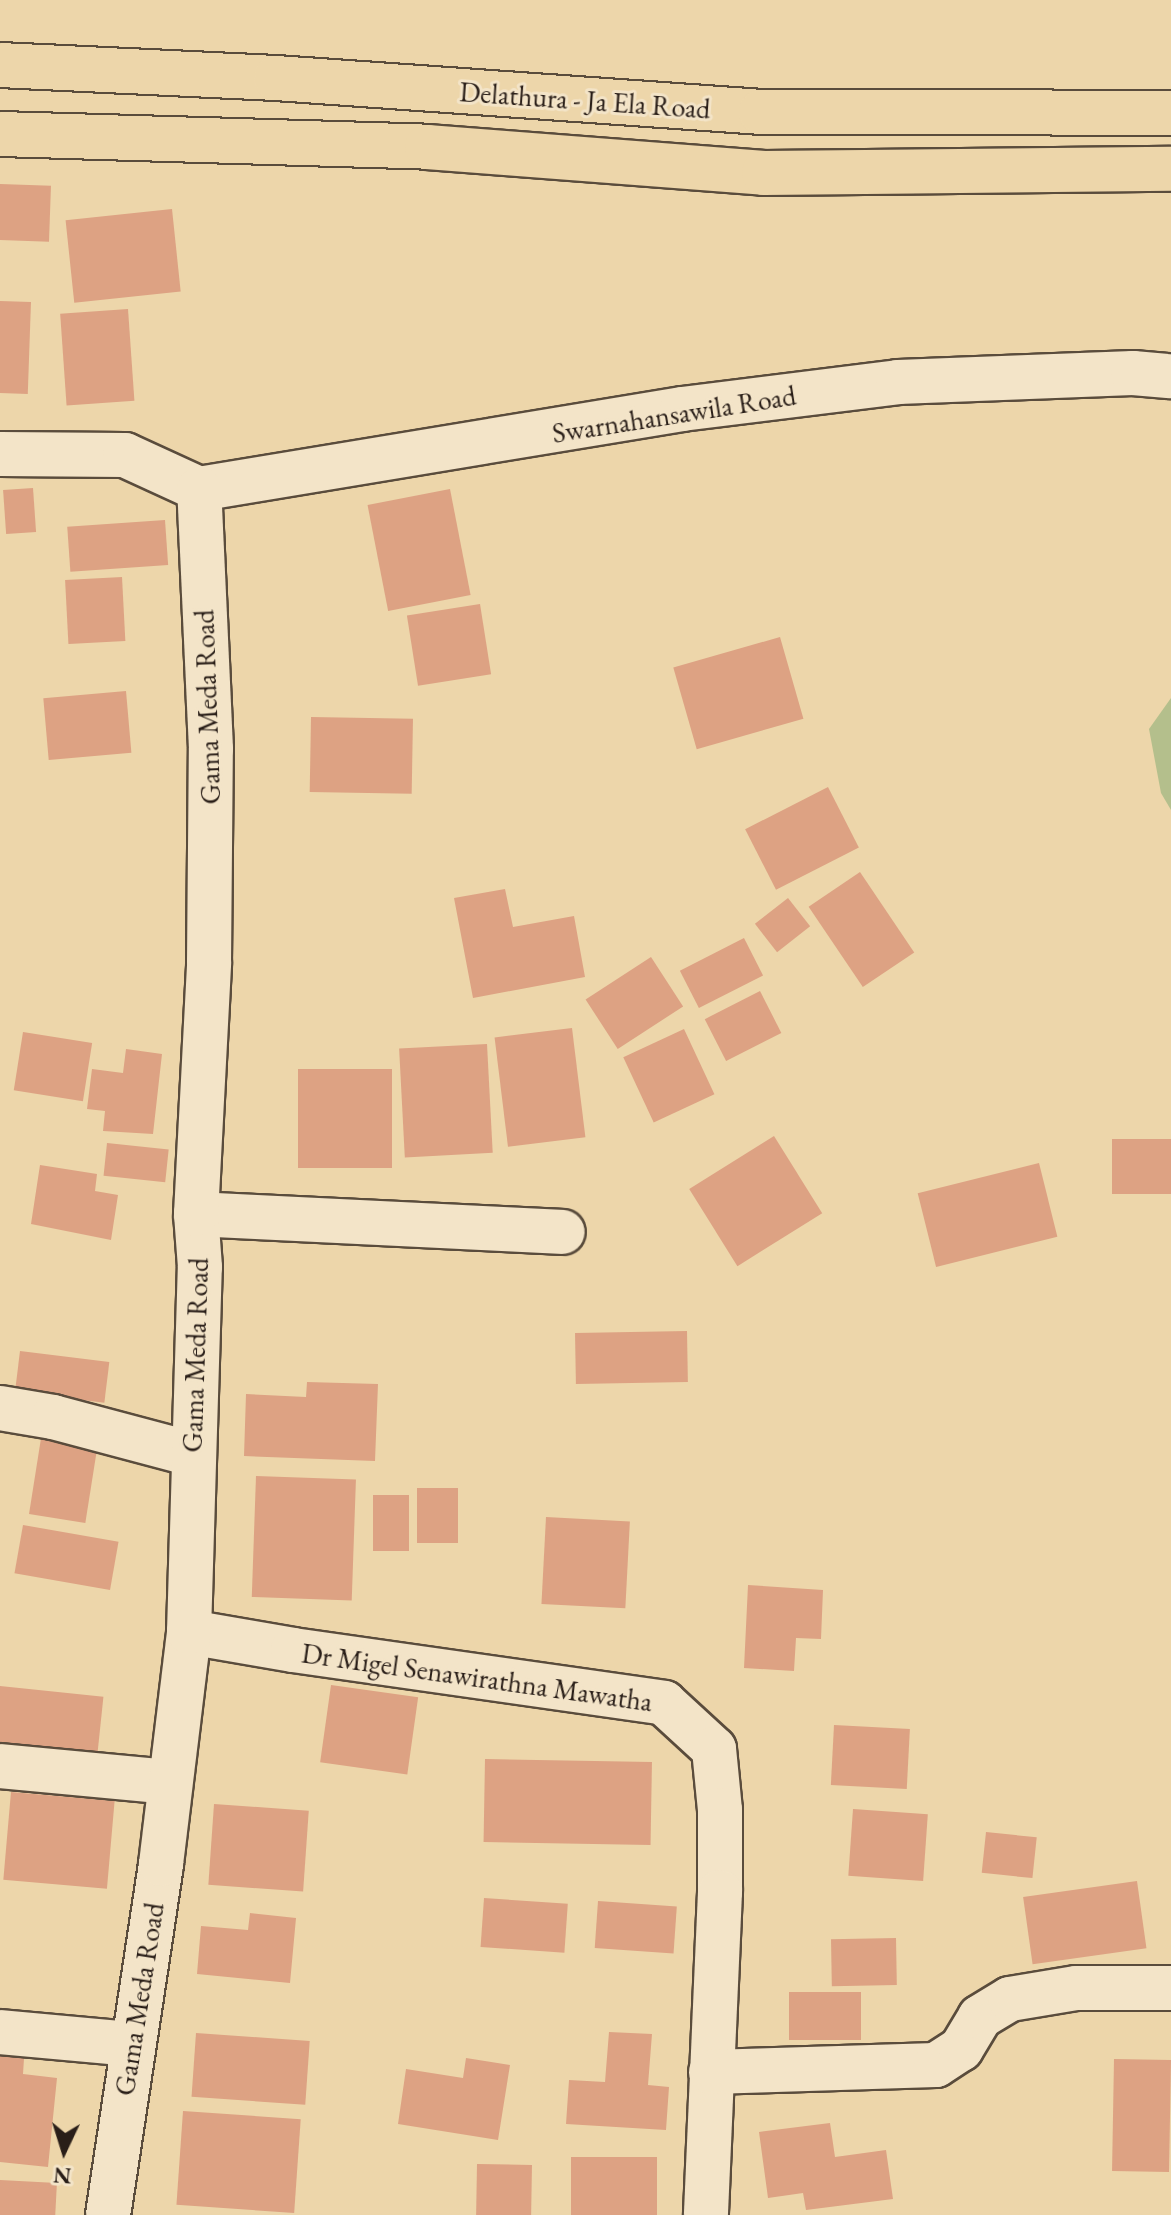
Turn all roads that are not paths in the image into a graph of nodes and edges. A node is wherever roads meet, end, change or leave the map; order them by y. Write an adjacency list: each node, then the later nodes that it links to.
1 (0, 65): 2 (main road, Delathura - Ja Ela Road)
2 (1171, 113)
3 (0, 134): 4 (main road, Delathura - Ja Ela Road)
4 (1171, 169)
5 (1171, 376): 7 (street, Swarnahansawila Road)
6 (0, 454): 7 (street)
7 (190, 486): 8 (street, Gama Meda Road)
8 (196, 1214): 9 (street); 11 (street, Gama Meda Road)
9 (563, 1232)
10 (0, 1408): 11 (street)
11 (192, 1454): 12 (street, Gama Meda Road)
12 (189, 1632): 14 (street, Gama Meda Road); 18 (street, Dr Migel Senawirathna Mawatha)
13 (0, 1766): 14 (street)
14 (170, 1782): 17 (street, Gama Meda Road)
15 (1171, 1988): 18 (street)
16 (0, 2032): 17 (street)
17 (132, 2044): 19 (street, Gama Meda Road)
18 (711, 2072): 20 (street, Dr Migel Senawirathna Mawatha)
19 (108, 2215)
20 (706, 2215)

